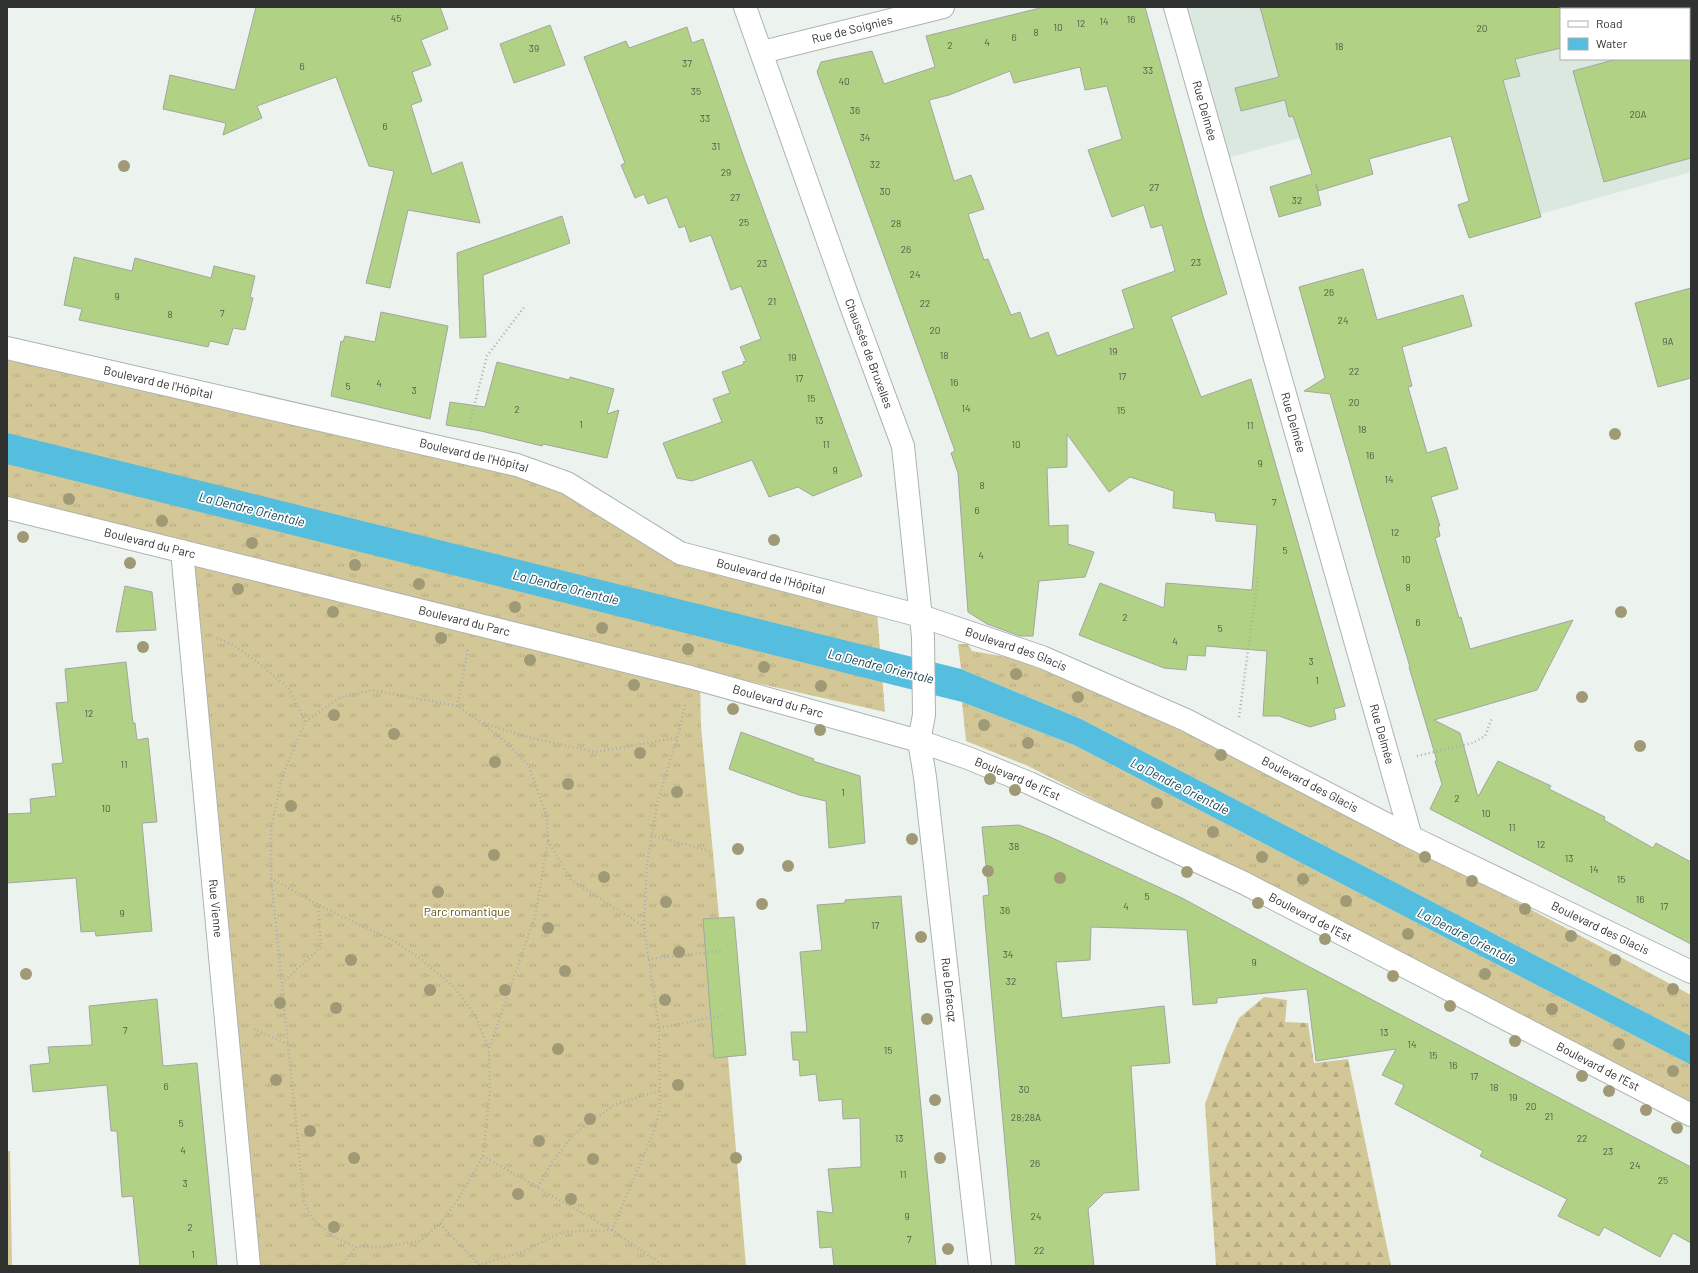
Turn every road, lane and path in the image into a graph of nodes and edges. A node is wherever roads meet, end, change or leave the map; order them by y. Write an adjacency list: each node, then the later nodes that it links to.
1 (745, 7): 4 (street, Chaussée de Bruxelles)
2 (943, 7): 4 (street, Rue de Soignies)
3 (1174, 7): 23 (street, Rue Delmée)
4 (762, 52): 12 (street, Chaussée de Bruxelles)
5 (525, 306): 7 (path)
6 (7, 348): 7 (street, Boulevard de l'Hôpital)
7 (462, 452): 12 (street, Boulevard de l'Hôpital)
8 (7, 508): 9 (street, Boulevard du Parc)
9 (182, 551): 11 (street, Boulevard du Parc); 13 (street, Rue Vienne)
10 (1258, 577): 22 (path)
11 (474, 622): 14 (street, Boulevard du Parc); 15 (path)
12 (922, 626): 16 (street, Chaussée de Bruxelles); 22 (street, Boulevard des Glacis)
13 (189, 627): 18 (path); 36 (street, Rue Vienne)
14 (690, 676): 20 (path); 21 (street, Boulevard du Parc)
15 (457, 706): 18 (path); 19 (path)
16 (924, 715): 21 (street, Rue Defacqz)
17 (1492, 718): 23 (path)
18 (305, 722): 28 (path)
19 (481, 722): 20 (path); 26 (path)
20 (677, 738): 24 (path)
21 (919, 742): 41 (street, Boulevard de l'Est); 51 (street, Rue Defacqz)
22 (1235, 746): 25 (street, Boulevard des Glacis)
23 (1389, 762): 25 (street, Rue Delmée)
24 (651, 835): 27 (path); 30 (path)
25 (1411, 837): 33 (street, Boulevard des Glacis)
26 (548, 840): 30 (path); 39 (path)
27 (713, 852)
28 (271, 878): 29 (path); 34 (path)
29 (318, 905): 34 (path); 39 (path)
30 (644, 926): 32 (path)
31 (721, 951): 32 (path)
32 (648, 959): 37 (path)
33 (1691, 972)
34 (282, 983): 38 (path)
35 (725, 1015): 37 (path)
36 (226, 1018): 38 (path); 47 (street, Rue Vienne)
37 (659, 1028): 40 (path)
38 (288, 1044): 46 (path)
39 (489, 1049): 42 (path)
40 (661, 1090): 43 (path); 45 (path)
41 (1691, 1115)
42 (483, 1156): 43 (path); 44 (path)
43 (538, 1188): 45 (path)
44 (440, 1224): 46 (path); 49 (path)
45 (612, 1230): 49 (path); 50 (path)
46 (356, 1247): 48 (path)
47 (250, 1266)
48 (342, 1266)
49 (479, 1266)
50 (664, 1266)
51 (980, 1266)

